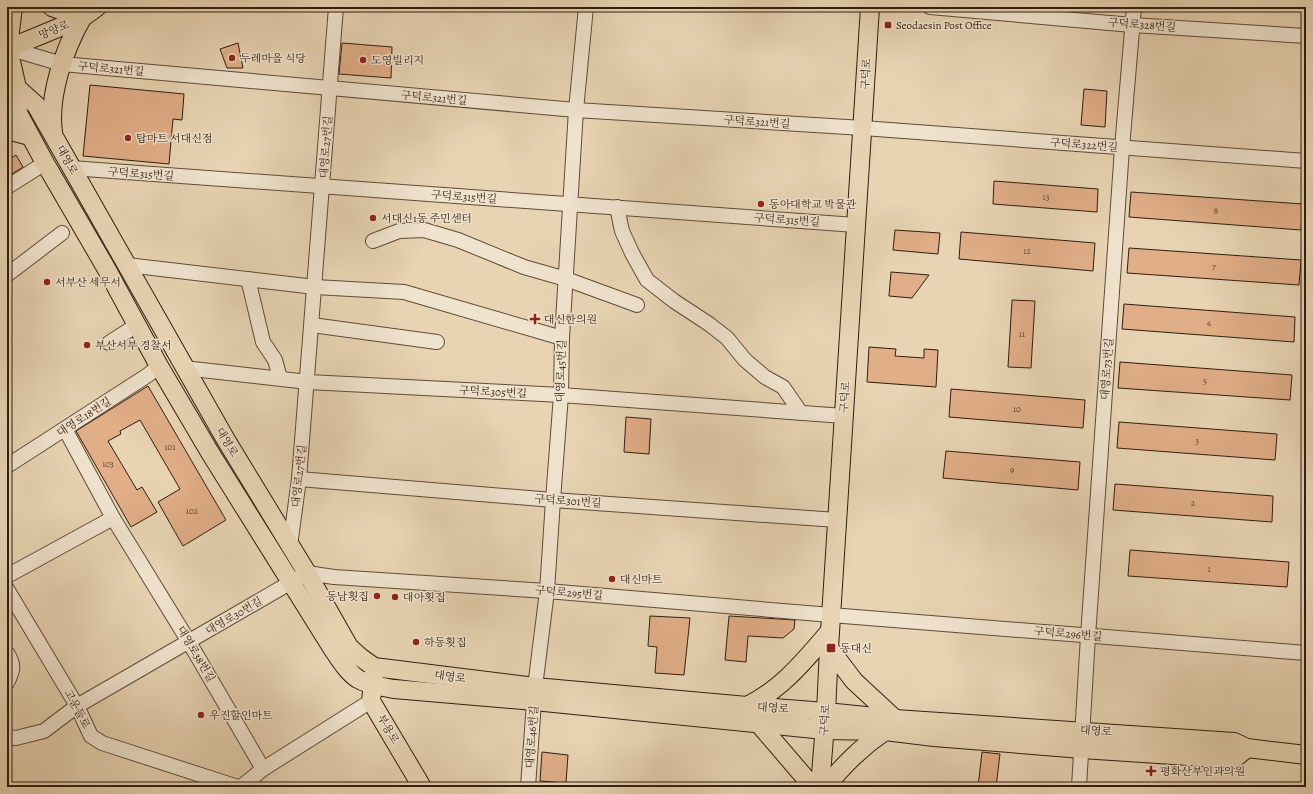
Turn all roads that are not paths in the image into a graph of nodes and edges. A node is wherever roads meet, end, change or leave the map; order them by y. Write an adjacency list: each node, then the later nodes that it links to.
1 (13, 7): 12 (main road)
2 (52, 7): 9 (main road)
3 (97, 7): 9 (main road, 망양로)
4 (336, 7): 15 (street, 대영로27번길)
5 (586, 7): 16 (street, 대영로45번길)
6 (870, 7): 18 (main road, 구덕로)
7 (930, 7): 10 (street, 구덕로328번길)
8 (1134, 7): 10 (street, 대영로73번길)
9 (82, 18): 12 (main road, 망양로); 13 (main road)
10 (1132, 25): 11 (street, 구덕로328번길); 22 (street, 대영로73번길)
11 (1306, 36)
12 (7, 49): 13 (street, 구덕로321번길); 14 (main road)
13 (62, 64): 15 (street, 구덕로321번길); 21 (main road)
14 (17, 88): 20 (main road, 대영로); 21 (main road, 대영로)
15 (330, 88): 16 (street, 구덕로321번길); 27 (street, 대영로27번길)
16 (576, 110): 18 (street, 구덕로321번길); 28 (street, 대영로45번길)
17 (7, 123): 20 (main road)
18 (863, 128): 22 (street, 구덕로322번길); 30 (main road, 구덕로)
19 (7, 130): 20 (main road)
20 (30, 136): 24 (main road, 대영로)
21 (54, 138): 25 (main road, 대영로)
22 (1122, 148): 23 (street, 구덕로322번길); 64 (street, 대영로73번길)
23 (1306, 160)
24 (45, 163): 26 (street); 39 (main road, 대영로)
25 (71, 168): 27 (street, 구덕로315번길); 33 (main road, 대영로)
26 (7, 187)
27 (323, 187): 28 (street, 구덕로315번길); 37 (street, 대영로27번길)
28 (570, 205): 29 (street, 구덕로315번길); 36 (street, 대영로45번길)
29 (617, 207): 30 (street, 구덕로315번길); 49 (street)
30 (856, 224): 50 (main road, 구덕로)
31 (62, 233): 34 (street)
32 (373, 241): 36 (street)
33 (127, 265): 35 (street); 45 (main road, 대영로)
34 (7, 275)
35 (248, 279): 37 (street); 46 (street)
36 (566, 279): 38 (street); 41 (street, 대영로45번길)
37 (315, 287): 40 (street, 대영로27번길); 41 (street)
38 (637, 305)
39 (137, 325): 43 (street); 44 (main road, 대영로)
40 (312, 325): 42 (street); 47 (street, 대영로27번길)
41 (562, 338): 48 (street, 대영로45번길)
42 (437, 342)
43 (108, 343)
44 (159, 366): 51 (street, 대영로18번길); 60 (main road, 대영로)
45 (184, 368): 46 (street, 구덕로305번길); 57 (main road, 대영로)
46 (280, 378): 47 (street, 구덕로305번길)
47 (308, 382): 48 (street, 구덕로305번길); 53 (street, 대영로27번길)
48 (561, 395): 49 (street, 구덕로305번길); 54 (street, 대영로45번길)
49 (801, 413): 50 (street, 구덕로305번길)
50 (844, 416): 56 (main road, 구덕로)
51 (65, 429): 52 (street, 대영로18번길); 55 (street, 대영로38번길)
52 (7, 466)
53 (299, 479): 54 (street, 구덕로301번길); 57 (street, 대영로27번길)
54 (552, 500): 56 (street, 구덕로301번길); 62 (street, 대영로45번길)
55 (113, 518): 59 (street); 65 (street, 대영로38번길)
56 (837, 520): 63 (main road, 구덕로)
57 (290, 546): 58 (main road, 대영로)
58 (307, 573): 60 (street, 대영로30번길); 62 (street, 구덕로295번길); 69 (main road, 대영로)
59 (7, 576)
60 (291, 583): 65 (street, 대영로30번길); 69 (main road, 대영로)
61 (7, 589): 71 (street, 고운들로)
62 (547, 591): 63 (street, 구덕로295번길); 70 (street, 대영로45번길)
63 (830, 632): 64 (street, 구덕로296번길); 72 (main road); 73 (main road, 구덕로); 75 (main road)
64 (1088, 636): 67 (street, 구덕로296번길); 77 (street, 대영로73번길)
65 (189, 642): 71 (street, 대영로30번길); 82 (street, 대영로38번길)
66 (7, 653): 68 (street)
67 (1306, 653)
68 (7, 683)
69 (373, 684): 70 (main road, 대영로); 82 (street); 86 (main road, 부용로)
70 (535, 694): 72 (main road, 대영로); 74 (main road, 대영로); 87 (street, 대영로46번길)
71 (77, 706): 78 (street, 대영로30번길); 83 (street, 고운들로)
72 (748, 706): 73 (main road, 대영로)
73 (826, 712): 75 (main road, 대영로); 76 (main road, 구덕로)
74 (759, 724): 76 (main road, 대영로); 88 (main road)
75 (890, 725): 76 (main road, 대영로); 77 (main road, 대영로); 80 (main road, 대영로); 90 (main road)
76 (824, 730): 89 (main road, 구덕로)
77 (1082, 730): 79 (main road, 대영로); 80 (street, 대영로73번길)
78 (7, 737)
79 (1247, 748): 80 (main road, 대영로); 81 (main road, 대영로)
80 (1082, 749): 91 (street, 대영로73번길)
81 (1306, 755)
82 (263, 769): 85 (street)
83 (205, 782): 84 (street, 고운들로)
84 (238, 787)
85 (241, 787)
86 (422, 787)
87 (528, 787)
88 (813, 787)
89 (820, 787)
90 (825, 787)
91 (1079, 787)

